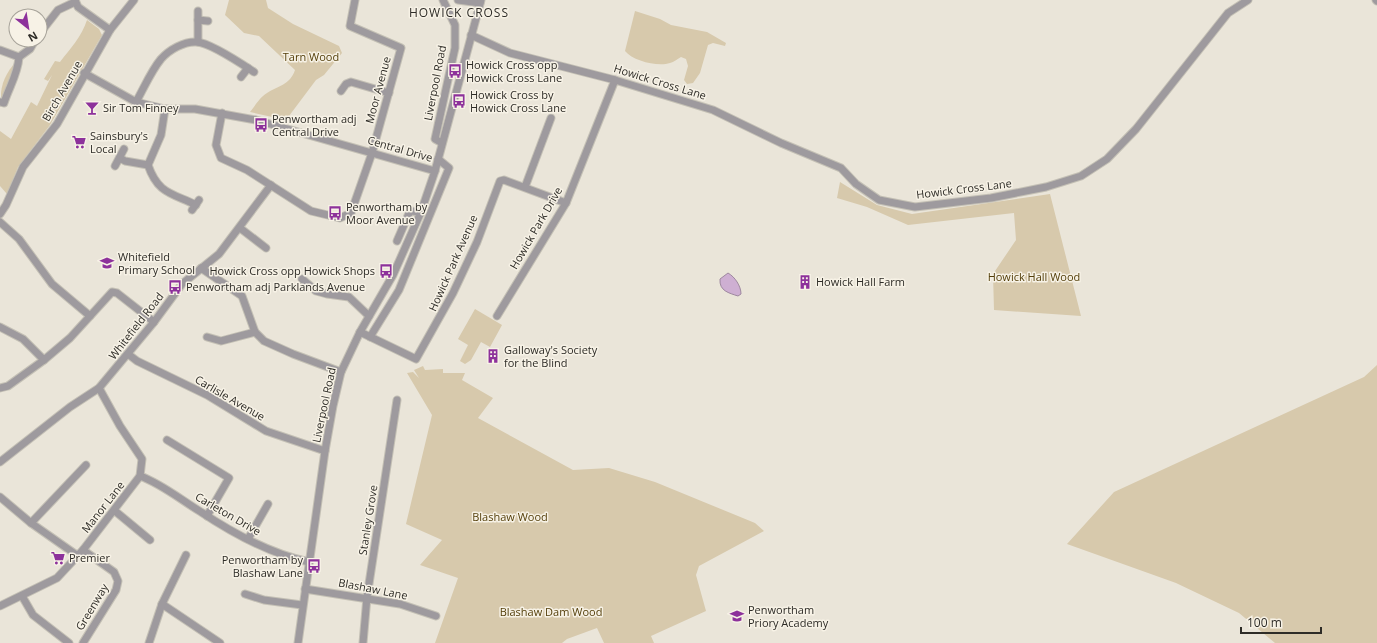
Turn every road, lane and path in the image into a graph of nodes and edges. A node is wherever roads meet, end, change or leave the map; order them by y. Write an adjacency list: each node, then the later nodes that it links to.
1 (134, 0): 12 (street, Birch Avenue)
2 (355, 0): 24 (street, Moor Avenue)
3 (443, 0): 30 (street, Liverpool Road)
4 (458, 0): 7 (street)
5 (1248, 0): 22 (street, Howick Cross Lane)
6 (75, 1): 11 (street); 12 (street)
7 (481, 2): 13 (street, Liverpool Road)
8 (198, 11): 9 (street)
9 (198, 20): 10 (street); 14 (street)
10 (208, 21)
11 (48, 23)
12 (110, 30): 20 (street, Birch Avenue)
13 (471, 34): 22 (street, Howick Cross Lane); 30 (street, Liverpool Road)
14 (198, 42): 18 (street); 25 (street)
15 (31, 48): 17 (street)
16 (0, 50): 17 (street)
17 (19, 57): 26 (street)
18 (248, 68): 19 (street); 21 (street)
19 (254, 72)
20 (84, 74): 25 (street, Central Drive); 43 (street, Birch Avenue)
21 (241, 76)
22 (615, 80): 40 (street, Howick Park Drive)
23 (341, 91): 24 (street)
24 (389, 93): 32 (street, Moor Avenue)
25 (136, 102): 27 (street, Central Drive)
26 (3, 104)
27 (165, 109): 28 (street, Central Drive); 35 (street)
28 (222, 113): 32 (street, Central Drive); 38 (street, Moor Avenue)
29 (552, 118): 39 (street)
30 (442, 143): 34 (street, Liverpool Road)
31 (124, 150): 33 (street)
32 (372, 153): 37 (street, Central Drive); 38 (street, Moor Avenue)
33 (120, 158): 35 (street); 36 (street)
34 (438, 158): 37 (street, Liverpool Road); 58 (street)
35 (148, 165): 41 (street)
36 (115, 166)
37 (435, 170): 42 (street, Liverpool Road)
38 (271, 185): 45 (street, Whitefield Road)
39 (525, 187): 40 (street, Howick Park Avenue); 58 (street, Howick Park Avenue)
40 (566, 203): 52 (street, Howick Park Drive)
41 (196, 205)
42 (420, 212): 46 (street); 51 (street, Liverpool Road)
43 (0, 214)
44 (0, 222): 50 (street)
45 (240, 228): 47 (street); 48 (street, Whitefield Road)
46 (396, 241)
47 (266, 248)
48 (201, 268): 53 (street, Whitefield Road); 55 (street)
49 (302, 278): 51 (street)
50 (90, 316): 53 (street); 60 (street)
51 (369, 316): 56 (street, Liverpool Road)
52 (497, 316)
53 (154, 322): 59 (street, Whitefield Road)
54 (0, 327): 60 (street)
55 (255, 332): 57 (street); 61 (street)
56 (360, 332): 58 (street, Howick Park Avenue); 61 (street, Liverpool Road)
57 (207, 337)
58 (370, 337)
59 (128, 354): 63 (street, Whitefield Road); 66 (street, Carlisle Avenue)
60 (44, 360): 62 (street)
61 (341, 372): 66 (street, Liverpool Road)
62 (0, 388)
63 (99, 388): 67 (street, Whitefield Road); 69 (street)
64 (397, 400): 84 (street, Stanley Grove)
65 (167, 440): 73 (street)
66 (325, 451): 80 (street, Liverpool Road)
67 (0, 461)
68 (86, 465): 74 (street)
69 (140, 476): 72 (street, Manor Lane); 73 (street, Carleton Drive)
70 (0, 497): 74 (street)
71 (268, 504): 75 (street)
72 (115, 511): 76 (street); 77 (street, Manor Lane)
73 (207, 516): 75 (street, Carleton Drive)
74 (31, 523): 79 (street)
75 (248, 539): 80 (street, Carleton Drive)
76 (150, 540)
77 (83, 550): 79 (street, Manor Lane); 90 (street, Greenway)
78 (186, 555): 85 (street)
79 (78, 556): 83 (street, Manor Lane)
80 (309, 562): 81 (street, Liverpool Road)
81 (305, 588): 84 (street, Blashaw Lane); 86 (street, Liverpool Road)
82 (245, 594): 86 (street)
83 (22, 596): 87 (street, Manor Lane); 89 (street)
84 (367, 597): 88 (street, Blashaw Lane); 94 (street, Stanley Grove)
85 (162, 604): 91 (street); 92 (street)
86 (302, 605): 93 (street, Liverpool Road)
87 (0, 606)
88 (436, 616)
89 (69, 643)
90 (83, 643)
91 (149, 643)
92 (220, 643)
93 (298, 643)
94 (363, 643)

